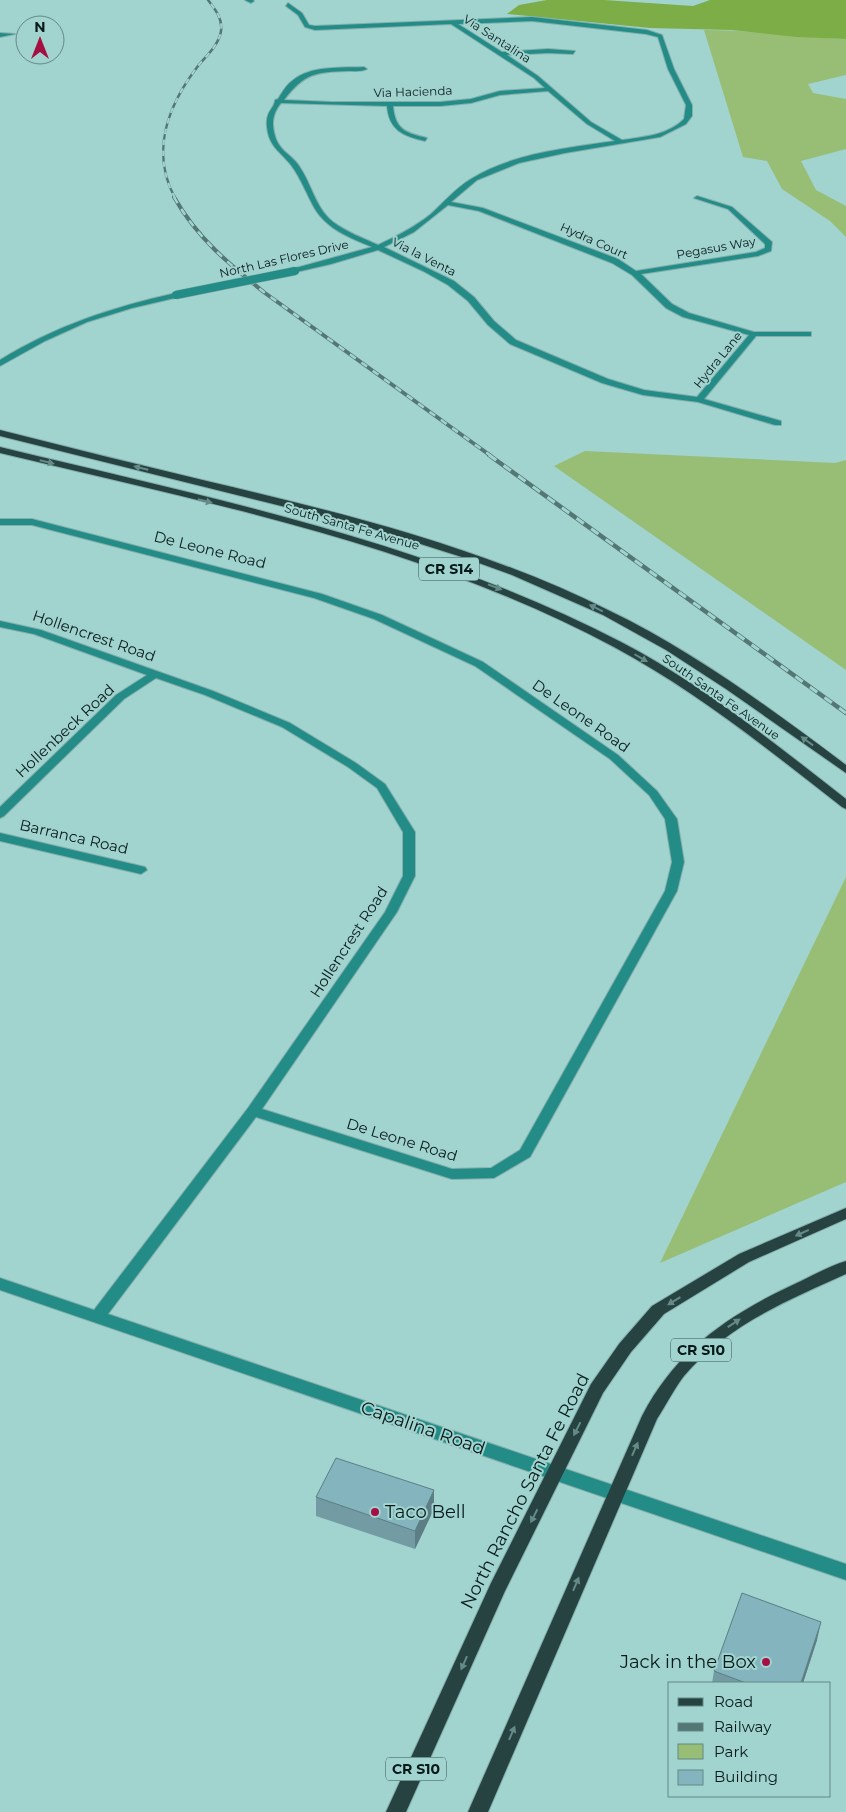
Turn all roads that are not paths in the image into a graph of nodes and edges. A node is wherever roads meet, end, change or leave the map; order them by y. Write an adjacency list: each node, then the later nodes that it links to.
1 (288, 5): 2 (street, Via Santalina)
2 (452, 22): 6 (street, Via Santalina); 12 (street, North Las Flores Drive)
3 (12, 34): 4 (street)
4 (0, 35)
5 (573, 52): 6 (street)
6 (499, 54): 8 (street, Via Santalina)
7 (364, 69): 9 (street, Via la Venta)
8 (548, 89): 10 (street, Via Hacienda); 12 (street, Via Santalina)
9 (278, 101): 10 (street, Via Hacienda); 15 (street, Via la Venta)
10 (390, 105): 11 (street)
11 (425, 139)
12 (620, 142): 14 (street, North Las Flores Drive)
13 (697, 198): 16 (street, Pegasus Way)
14 (446, 204): 15 (street, North Las Flores Drive); 16 (street, Hydra Court)
15 (378, 246): 19 (street, North Las Flores Drive, bridge); 20 (street, Via la Venta)
16 (635, 274): 17 (street, Hydra Court)
17 (754, 334): 18 (street, Hydra Court); 20 (street, Hydra Lane)
18 (808, 334)
19 (0, 364)
20 (699, 400): 21 (street, Via la Venta)
21 (778, 423)
22 (0, 433): 27 (main road, South Santa Fe Avenue / CR S14, one-way to 22)
23 (0, 450): 28 (main road, South Santa Fe Avenue / CR S14, one-way to 28)
24 (0, 522): 32 (street, De Leone Road)
25 (0, 624): 26 (street, Hollencrest Road)
26 (155, 674): 29 (street, Hollenbeck Road); 32 (street, Hollencrest Road)
27 (846, 770)
28 (846, 805)
29 (0, 814)
30 (0, 836): 31 (street, Barranca Road)
31 (141, 870)
32 (253, 1110): 36 (street, Hollencrest Road)
33 (846, 1213): 37 (main road, North Rancho Santa Fe Road / CR S10, one-way to 37)
34 (846, 1267): 38 (main road, CR S10, one-way to 34)
35 (0, 1284): 36 (street, Capalina Road)
36 (97, 1317): 37 (street, Capalina Road)
37 (556, 1473): 38 (street, Capalina Road); 40 (main road, North Rancho Santa Fe Road / CR S10, one-way to 40)
38 (615, 1493): 39 (street, Capalina Road); 41 (main road, CR S10, one-way to 38)
39 (846, 1572)
40 (396, 1812)
41 (478, 1812)

